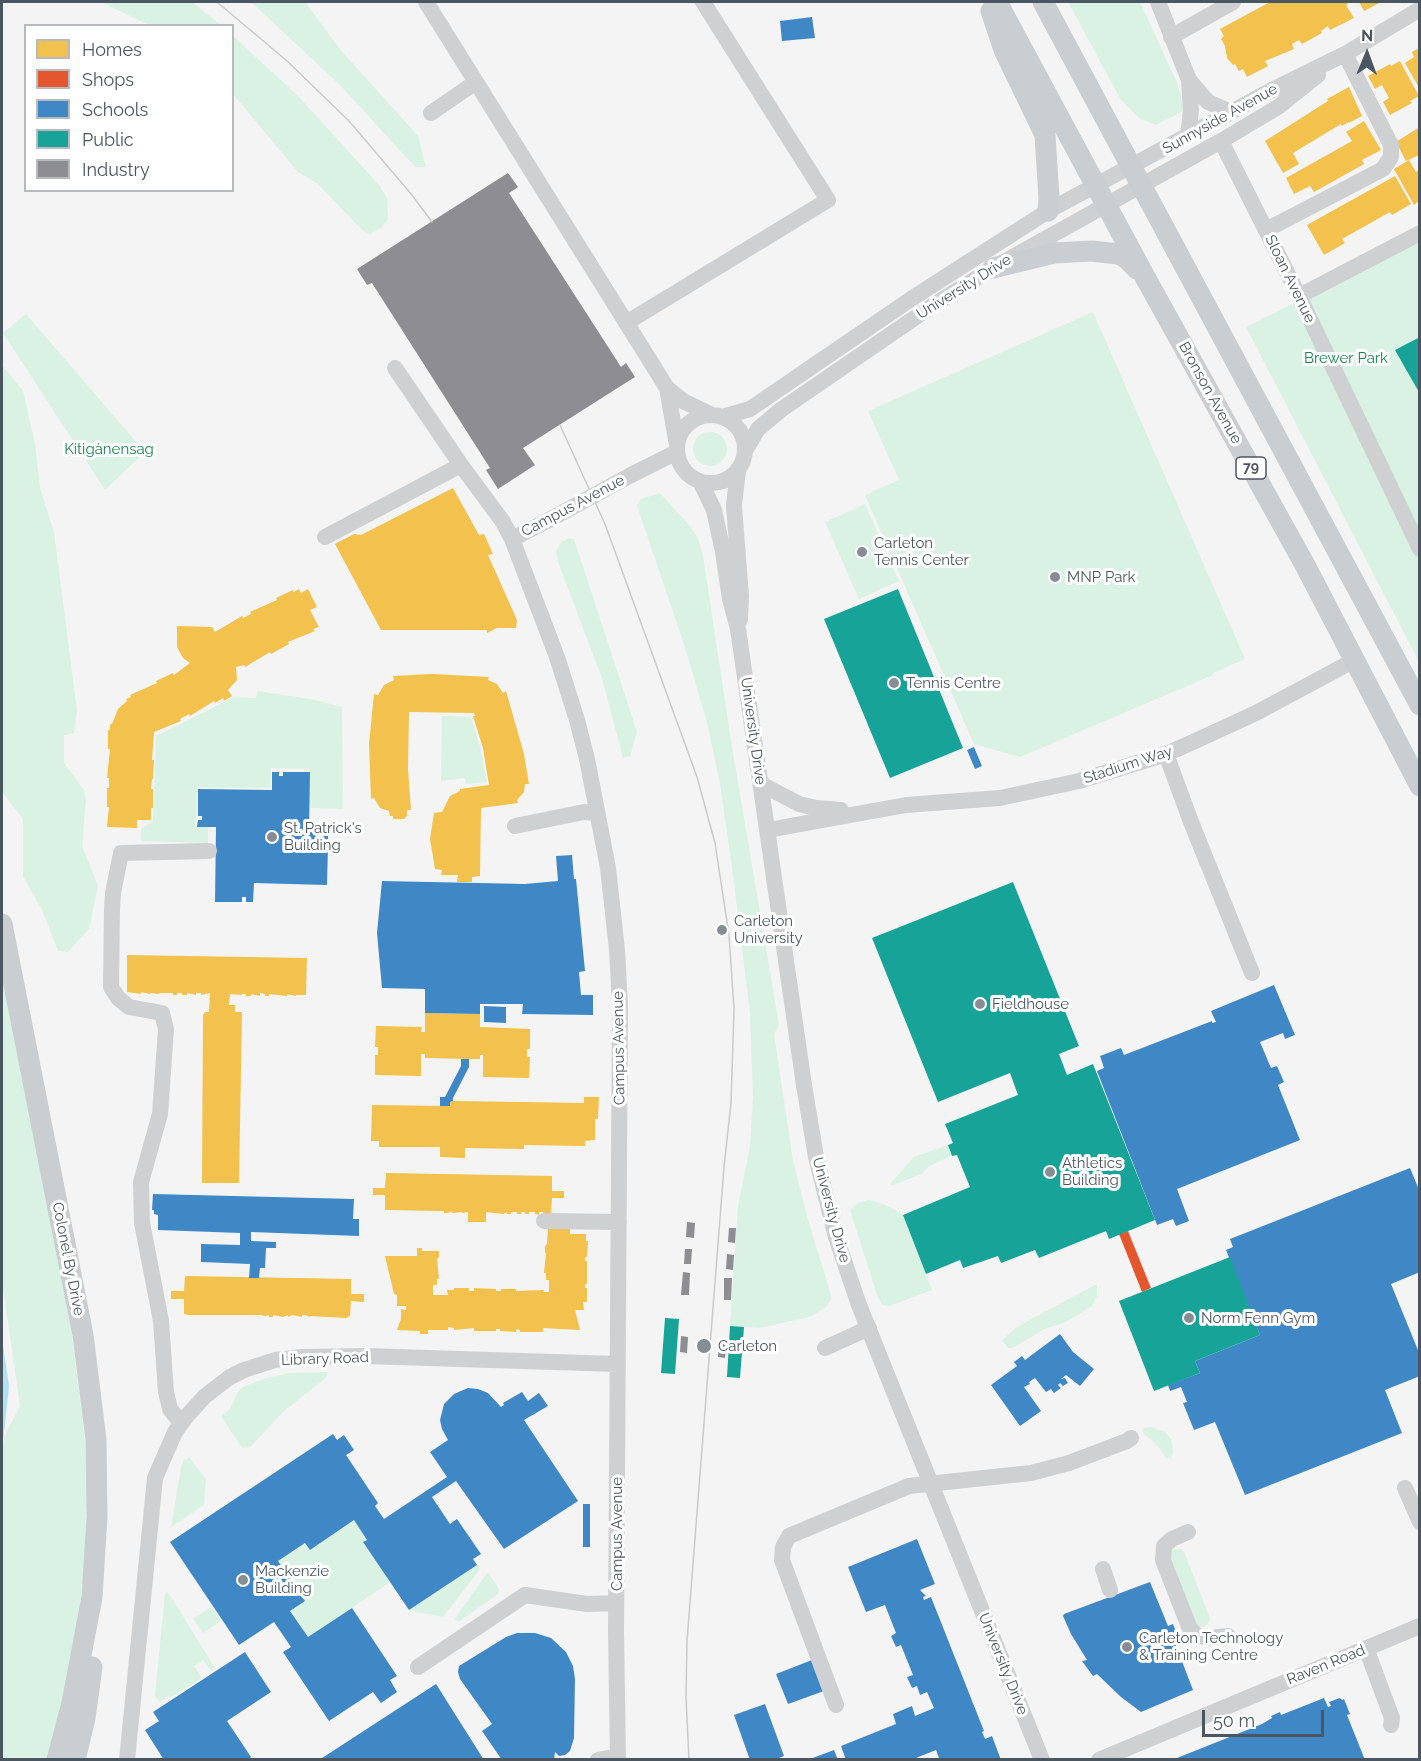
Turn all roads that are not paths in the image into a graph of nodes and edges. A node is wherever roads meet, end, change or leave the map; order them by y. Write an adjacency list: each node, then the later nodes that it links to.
1 (426, 2): 12 (street)
2 (703, 2): 27 (street)
3 (989, 2): 21 (main road)
4 (997, 2): 18 (main road, Bronson Avenue / 79)
5 (1043, 2): 17 (main road, 79)
6 (1158, 2): 9 (street)
7 (1233, 2): 9 (street)
8 (1419, 9): 10 (street, Sunnyside Avenue)
9 (1172, 37): 11 (street)
10 (1345, 54): 13 (street, Sunnyside Avenue); 16 (street, Sunnyside Avenue); 22 (street)
11 (1189, 80): 13 (street); 15 (street)
12 (476, 82): 14 (street); 27 (street)
13 (1231, 112): 15 (street, Sunnyside Avenue)
14 (431, 113)
15 (1188, 136): 17 (street, Sunnyside Avenue)
16 (1221, 141): 19 (street, Sunnyside Avenue); 22 (street, Sloan Avenue)
17 (1131, 166): 18 (street, Sunnyside Avenue); 19 (main road, 79)
18 (1096, 185): 20 (main road, Bronson Avenue / 79); 21 (street, University Drive)
19 (1141, 186): 20 (street, University Drive); 41 (main road, 79)
20 (1107, 205): 24 (street, University Drive); 25 (main road, Bronson Avenue / 79)
21 (1048, 211): 30 (street, University Drive)
22 (1266, 230): 26 (street, Sloan Avenue)
23 (1419, 233): 26 (street)
24 (993, 268): 25 (main road); 32 (street, University Drive)
25 (1145, 277): 40 (main road, Bronson Avenue / 79)
26 (1299, 296): 38 (street, Sloan Avenue)
27 (626, 323): 29 (street)
28 (395, 368): 33 (street)
29 (667, 388): 30 (street); 31 (street)
30 (717, 416): 31 (street); 32 (street)
31 (677, 448): 35 (street); 37 (street, Campus Avenue, bridge)
32 (745, 451): 34 (street)
33 (461, 465): 36 (street); 37 (street)
34 (738, 470): 35 (street); 39 (street, University Drive)
35 (700, 481): 39 (street, University Drive)
36 (325, 537)
37 (512, 539): 46 (street, Campus Avenue)
38 (1419, 549)
39 (738, 629): 43 (street, University Drive)
40 (1353, 661): 42 (street, Stadium Way); 44 (main road, Bronson Avenue / 79)
41 (1419, 705)
42 (1166, 754): 45 (street, Stadium Way); 51 (street)
43 (761, 784): 45 (street, Stadium Way); 48 (street, University Drive)
44 (1419, 786)
45 (884, 808): 48 (street, Stadium Way)
46 (597, 813): 47 (street); 53 (street, Campus Avenue)
47 (515, 826)
48 (768, 830): 54 (street, University Drive)
49 (209, 851): 57 (street)
50 (2, 924): 65 (main road, Colonel By Drive)
51 (1252, 973)
52 (544, 1221): 53 (street)
53 (619, 1222): 56 (street, Campus Avenue)
54 (869, 1328): 55 (street); 59 (street, University Drive)
55 (825, 1348)
56 (617, 1364): 57 (street, Library Road); 66 (street, Campus Avenue)
57 (181, 1423): 76 (street, Library Road)
58 (1131, 1438): 59 (street)
59 (930, 1483): 71 (street); 78 (street, University Drive)
60 (1405, 1488): 61 (street)
61 (1419, 1522)
62 (1188, 1532): 68 (street)
63 (1103, 1569): 64 (street)
64 (1110, 1590)
65 (92, 1597): 74 (main road, Colonel By Drive); 75 (main road, Colonel By Drive)
66 (616, 1603): 70 (street); 73 (street, Campus Avenue)
67 (1419, 1626): 69 (street, Raven Road)
68 (1228, 1636)
69 (1366, 1648): 72 (street); 79 (street, Raven Road)
70 (418, 1667)
71 (836, 1705)
72 (1391, 1725)
73 (618, 1758): 77 (street)
74 (57, 1760)
75 (75, 1760)
76 (128, 1760)
77 (598, 1760)
78 (1042, 1760)
79 (1099, 1760)

